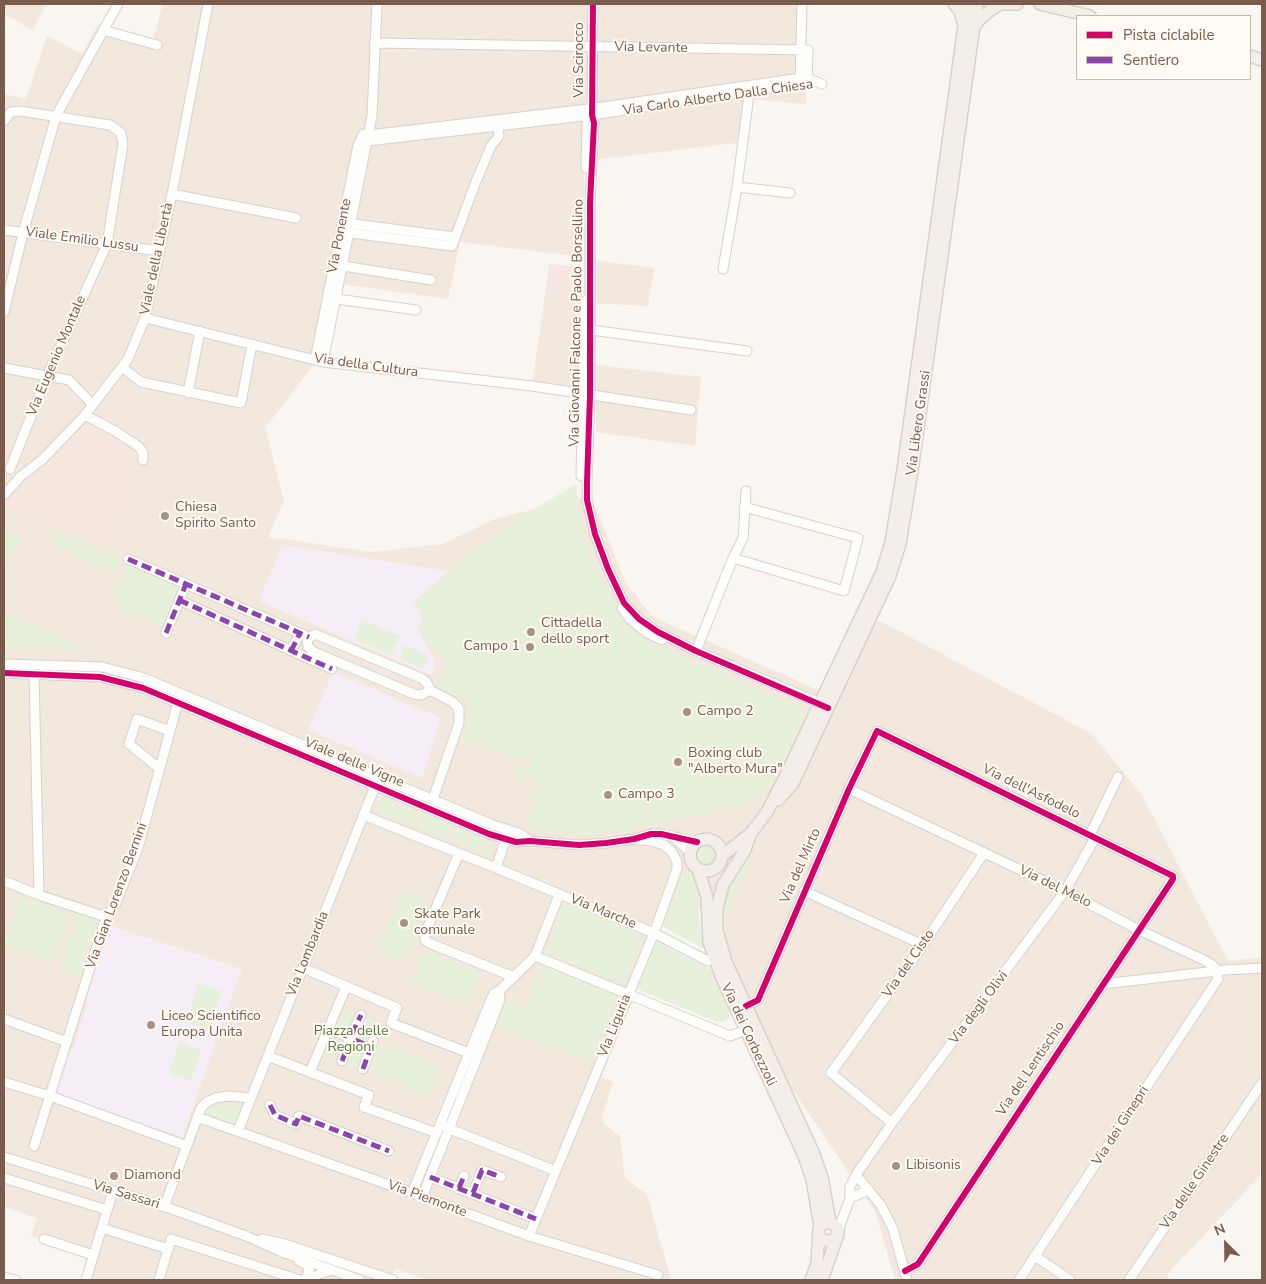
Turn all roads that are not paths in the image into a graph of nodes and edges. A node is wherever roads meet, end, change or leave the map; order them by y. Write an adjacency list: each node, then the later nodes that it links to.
1 (118, 4): 13 (street)
2 (208, 4): 26 (street, Viale della Libertà)
3 (376, 4): 14 (street, Via Ponente)
4 (592, 4): 16 (street, Via Scirocco)
5 (802, 4): 17 (street)
6 (954, 4): 12 (main road)
7 (967, 4): 12 (main road, Via Libero Grassi)
8 (977, 4): 12 (main road, Via Libero Grassi)
9 (1018, 4): 12 (main road)
10 (1040, 4): 11 (main road)
11 (1086, 15)
12 (969, 26): 78 (main road, Via Libero Grassi)
13 (103, 30): 15 (street); 20 (street)
14 (374, 43): 16 (street, Via Levante); 23 (street, Via Ponente)
15 (157, 45)
16 (592, 48): 17 (street, Via Levante); 19 (street, Via Scirocco)
17 (804, 50): 18 (street, Via Carlo Alberto Dalla Chiesa)
18 (750, 88): 19 (street, Via Carlo Alberto Dalla Chiesa); 24 (street)
19 (592, 112): 22 (street, Via Carlo Alberto Dalla Chiesa); 23 (street, Via Carlo Alberto Dalla Chiesa); 42 (street, Via Giovanni Falcone e Paolo Borsellino)
20 (56, 116): 21 (street); 30 (street); 33 (street, Via Eugenio Montale)
21 (4, 121)
22 (498, 126): 23 (street, Via Carlo Alberto Dalla Chiesa); 32 (street)
23 (366, 138): 28 (street, Via Ponente)
24 (737, 187): 25 (street); 36 (street)
25 (790, 192)
26 (172, 194): 27 (street); 34 (street, Viale della Libertà)
27 (296, 218)
28 (347, 223): 31 (street, Via Ponente); 32 (street)
29 (4, 230): 30 (street, Viale Emilio Lussu)
30 (23, 232): 33 (street, Viale Emilio Lussu); 40 (street)
31 (345, 232): 32 (street); 35 (street, Via Ponente)
32 (455, 237)
33 (107, 244): 34 (street, Viale Emilio Lussu); 49 (street, Via Eugenio Montale)
34 (160, 251): 41 (street, Viale della Libertà)
35 (338, 266): 37 (street); 38 (street, Via Ponente)
36 (723, 269)
37 (432, 280)
38 (332, 298): 39 (street); 46 (street, Via Ponente)
39 (416, 310)
40 (4, 312)
41 (145, 318): 43 (street, Via della Cultura); 47 (street, Viale della Libertà)
42 (587, 330): 45 (street); 51 (street, Via Giovanni Falcone e Paolo Borsellino)
43 (200, 331): 44 (street, Via della Cultura); 50 (street)
44 (252, 344): 46 (street, Via della Cultura); 50 (street)
45 (747, 352)
46 (319, 361): 51 (street, Via della Cultura)
47 (122, 367): 50 (street); 52 (street, Viale della Libertà)
48 (4, 368): 49 (street)
49 (47, 376): 52 (street); 56 (street, Via Eugenio Montale)
50 (188, 393)
51 (586, 395): 53 (street, Via della Cultura); 68 (street, Via Giovanni Falcone e Paolo Borsellino)
52 (93, 405): 54 (street, Viale della Libertà)
53 (691, 410)
54 (85, 415): 55 (street); 57 (street, Viale della Libertà)
55 (142, 460)
56 (7, 469): 57 (street)
57 (21, 476): 59 (street, Viale della Libertà)
58 (746, 491): 60 (street)
59 (4, 495)
60 (744, 508): 61 (street); 61 (street)
61 (733, 558): 70 (street)
62 (128, 559): 63 (street)
63 (186, 584): 64 (street); 66 (street)
64 (180, 600): 65 (street); 69 (street)
65 (166, 633)
66 (300, 633): 67 (street); 69 (street)
67 (309, 637): 76 (street); 76 (street)
68 (666, 639): 70 (street, Via Giovanni Falcone e Paolo Borsellino); 72 (street, Via Giovanni Falcone e Paolo Borsellino)
69 (291, 651): 73 (street)
70 (696, 651): 72 (street, Via Giovanni Falcone e Paolo Borsellino)
71 (4, 664): 83 (street, Viale delle Vigne)
72 (724, 665): 78 (street, Via Giovanni Falcone e Paolo Borsellino)
73 (332, 669)
74 (4, 673): 75 (street, Viale delle Vigne)
75 (34, 674): 77 (street, Viale delle Vigne); 106 (street)
76 (430, 690): 85 (street)
77 (178, 702): 79 (street, Via Gian Lorenzo Bernini); 83 (street, Viale delle Vigne)
78 (823, 708): 88 (main road, Via Libero Grassi)
79 (170, 731): 81 (street, Via Gian Lorenzo Bernini); 81 (street)
80 (877, 731): 84 (street, Via del Mirto); 90 (street, Via dell'Asfodelo)
81 (160, 769): 110 (street, Via Gian Lorenzo Bernini)
82 (1118, 777): 90 (street, Via degli Olivi)
83 (377, 782): 85 (street, Viale delle Vigne); 86 (street, Via Lombardia); 91 (street, Viale delle Vigne)
84 (848, 789): 98 (street, Via del Melo); 104 (street, Via del Mirto)
85 (433, 799): 87 (street, Viale delle Vigne)
86 (363, 815): 96 (street, Via Marche); 117 (street, Via Lombardia)
87 (508, 830): 91 (street); 93 (street, Viale delle Vigne)
88 (751, 833): 95 (main road); 111 (main road)
89 (671, 835): 92 (street, Viale delle Vigne); 94 (street, Viale delle Vigne); 97 (street)
90 (1093, 836): 102 (street, Via dell'Asfodelo); 105 (street, Via degli Olivi)
91 (506, 839): 93 (street, Viale delle Vigne); 99 (street)
92 (634, 839): 93 (street, Viale delle Vigne); 113 (street, Via Liguria)
93 (530, 841)
94 (697, 842): 95 (main road); 97 (main road)
95 (720, 851): 101 (main road)
96 (459, 853): 99 (street, Via Marche); 120 (street)
97 (690, 853): 100 (main road)
98 (984, 853): 105 (street, Via del Melo); 114 (street, Via del Cisto)
99 (496, 868): 107 (street, Via Marche)
100 (698, 869): 101 (main road); 108 (main road, Via dei Corbezzoli)
101 (713, 869): 108 (main road, Via dei Corbezzoli)
102 (1173, 876): 112 (street, Via del Lentischio)
103 (4, 881): 106 (street)
104 (804, 891): 114 (street); 125 (street, Via del Mirto)
105 (1065, 891): 112 (street, Via del Melo); 145 (street, Via degli Olivi)
106 (39, 895): 110 (street)
107 (559, 895): 113 (street, Via Marche); 115 (street)
108 (707, 897): 109 (main road, Via dei Corbezzoli)
109 (709, 915): 111 (main road, Via dei Corbezzoli); 129 (main road, Via dei Corbezzoli)
110 (106, 917): 131 (street, Via Gian Lorenzo Bernini)
111 (717, 930): 125 (main road, Via dei Corbezzoli)
112 (1139, 930): 119 (street, Via del Melo); 121 (street, Via del Lentischio)
113 (654, 933): 116 (street, Via Marche); 124 (street, Via Liguria)
114 (923, 945): 145 (street, Via del Cisto)
115 (535, 956): 120 (street); 124 (street)
116 (708, 961)
117 (302, 968): 122 (street); 133 (street, Via Lombardia)
118 (1262, 968): 119 (street)
119 (1216, 970): 121 (street); 176 (street, Via dei Ginepri)
120 (514, 976): 123 (street)
121 (1103, 984): 178 (street, Via del Lentischio)
122 (346, 986): 128 (street); 132 (street)
123 (499, 991): 132 (street); 134 (street)
124 (628, 995): 129 (street); 152 (street, Via Liguria)
125 (746, 1006): 144 (main road, Via dei Corbezzoli)
126 (361, 1016): 130 (street)
127 (5, 1022): 131 (street)
128 (328, 1030): 130 (street); 137 (street)
129 (746, 1030): 144 (main road, Via dei Corbezzoli)
130 (351, 1038): 135 (street); 136 (street)
131 (67, 1042): 140 (street, Via Gian Lorenzo Bernini)
132 (469, 1053): 134 (street); 146 (street)
133 (268, 1056): 137 (street); 141 (street, Via Lombardia)
134 (478, 1057): 146 (street)
135 (342, 1060)
136 (363, 1069)
137 (310, 1072): 146 (street)
138 (4, 1082): 140 (street)
139 (1262, 1083): 191 (street, Via delle Ginestre)
140 (50, 1096): 148 (street, Via Gian Lorenzo Bernini); 149 (street)
141 (251, 1098): 143 (street); 147 (street, Via Lombardia)
142 (270, 1105): 150 (street)
143 (197, 1117): 147 (street, Via Piemonte); 149 (street)
144 (793, 1121): 169 (main road)
145 (892, 1123): 153 (street, Via degli Olivi)
146 (442, 1129): 152 (street); 155 (street); 161 (street)
147 (238, 1132): 161 (street, Via Piemonte)
148 (34, 1146)
149 (187, 1146): 165 (street)
150 (389, 1151)
151 (4, 1158): 160 (street, Via Sassari)
152 (556, 1171): 167 (street, Via Liguria)
153 (856, 1175): 159 (street); 164 (street)
154 (464, 1176): 158 (street)
155 (430, 1177): 158 (street); 163 (street)
156 (501, 1177): 162 (street)
157 (4, 1178): 166 (street)
158 (459, 1188): 162 (street)
159 (869, 1190): 164 (street); 178 (street)
160 (113, 1191): 165 (street, Via Sassari); 166 (street)
161 (412, 1193): 163 (street, Via Piemonte)
162 (473, 1193): 167 (street)
163 (422, 1197): 171 (street, Via Piemonte)
164 (850, 1198): 169 (street)
165 (164, 1207): 170 (street, Via Sassari)
166 (107, 1210): 168 (street)
167 (536, 1219): 171 (street, Via Liguria)
168 (102, 1228): 173 (street); 174 (street)
169 (830, 1229): 186 (main road); 187 (main road)
170 (246, 1236): 175 (street, Via Sassari); 185 (street, Via Sassari)
171 (529, 1236): 179 (street, Via Piemonte)
172 (44, 1239): 174 (street)
173 (168, 1249): 181 (street); 182 (street)
174 (94, 1255): 180 (street)
175 (290, 1255): 177 (street, Via Sassari); 183 (street)
176 (1035, 1256): 189 (street, Via dei Ginepri); 190 (street)
177 (333, 1270): 183 (street); 184 (street, Via Sassari)
178 (905, 1271): 188 (street)
179 (658, 1275)
180 (86, 1280)
181 (159, 1280)
182 (300, 1280)
183 (307, 1280)
184 (360, 1280)
185 (393, 1280)
186 (811, 1280)
187 (822, 1280)
188 (907, 1280)
189 (1019, 1280)
190 (1070, 1280)
191 (1129, 1280)

